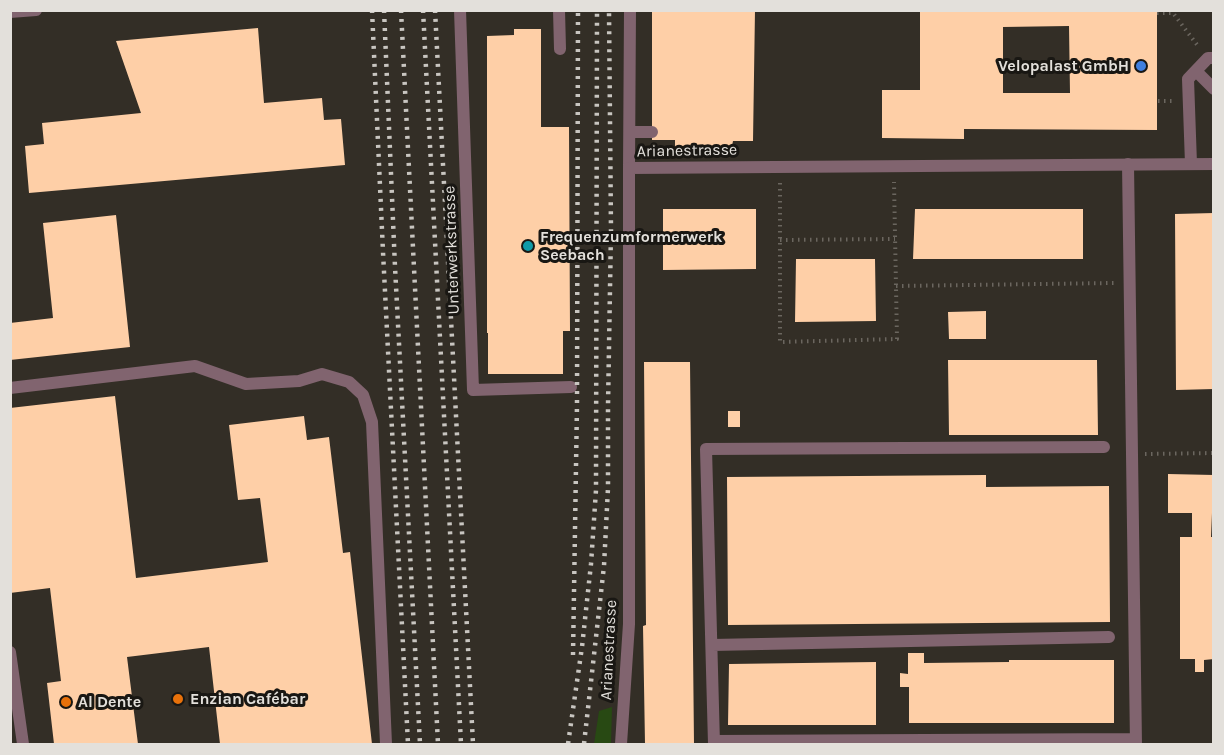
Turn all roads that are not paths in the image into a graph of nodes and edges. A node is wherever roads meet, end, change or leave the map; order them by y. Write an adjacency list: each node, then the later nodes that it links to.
1 (36, 10): 5 (street)
2 (460, 10): 16 (street, Unterwerkstrasse)
3 (559, 10): 6 (street)
4 (630, 10): 10 (street)
5 (10, 12)
6 (560, 49)
7 (1214, 58): 8 (street)
8 (1196, 71): 9 (street); 13 (street)
9 (1214, 89)
10 (630, 132): 11 (street); 15 (street)
11 (652, 132)
12 (1128, 164): 13 (street, Arianestrasse); 15 (street, Arianestrasse); 23 (street)
13 (1191, 164): 14 (street, Arianestrasse)
14 (1214, 164)
15 (629, 168): 26 (street, Arianestrasse)
16 (571, 387)
17 (10, 388): 25 (street)
18 (1104, 447): 20 (street)
19 (1109, 637): 20 (street)
20 (712, 645): 22 (street)
21 (10, 652): 24 (street)
22 (714, 742): 23 (street)
23 (1136, 742)
24 (23, 744)
25 (386, 744)
26 (621, 744)

